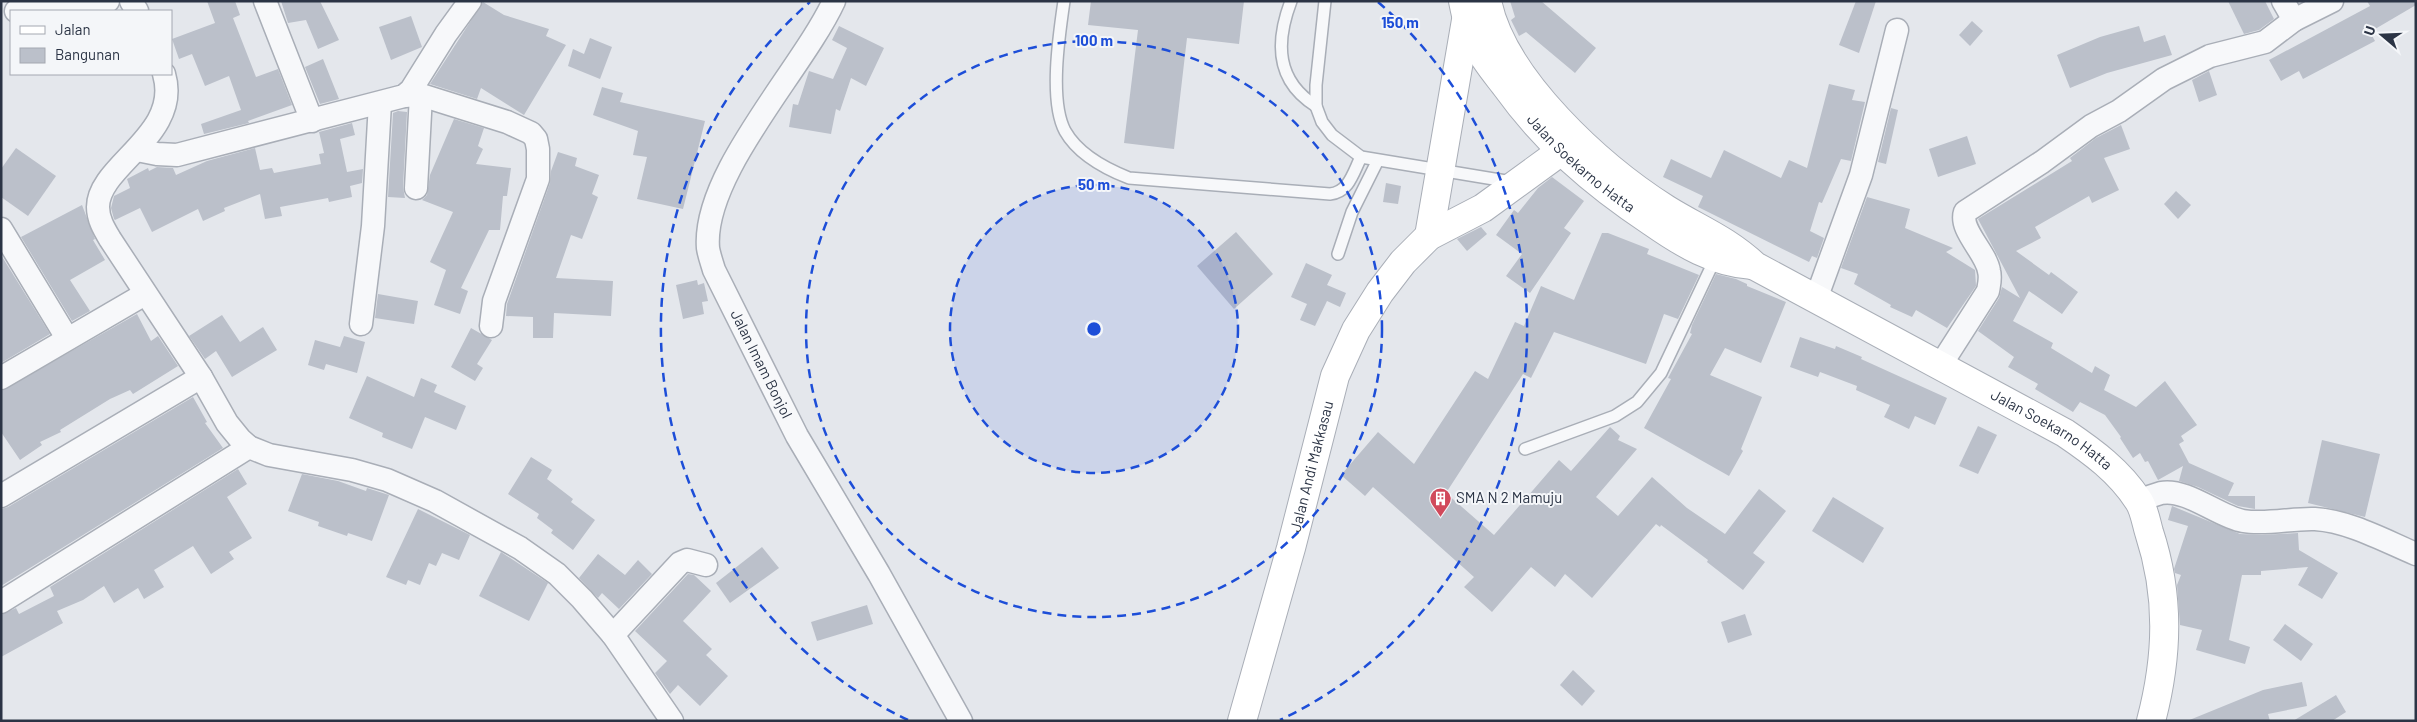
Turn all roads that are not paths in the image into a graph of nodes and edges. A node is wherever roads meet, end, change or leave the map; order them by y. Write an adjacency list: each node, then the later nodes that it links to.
1 (108, 1): 11 (street)
2 (265, 1): 19 (street)
3 (470, 1): 16 (street)
4 (834, 1): 48 (street, Jalan Imam Bonjol)
5 (1064, 1): 22 (lane)
6 (1291, 1): 18 (lane)
7 (1325, 1): 18 (lane)
8 (1486, 1): 20 (street, Jalan Soekarno Hatta)
9 (2283, 1): 13 (street)
10 (2332, 1): 13 (street)
11 (19, 10)
12 (1465, 11): 20 (street, Jalan Soekarno Hatta); 24 (street)
13 (2294, 20): 36 (street)
14 (1897, 30): 32 (street)
15 (164, 75): 21 (street)
16 (413, 96): 17 (street); 26 (street); 34 (street)
17 (380, 103): 19 (street); 33 (street)
18 (1316, 106): 22 (lane)
19 (312, 121): 21 (street)
20 (1570, 147): 25 (street, Jalan Andi Makkasau); 29 (street, Jalan Soekarno Hatta)
21 (137, 150): 31 (street)
22 (1361, 157): 23 (lane)
23 (1377, 162): 24 (lane); 30 (lane)
24 (1440, 171): 25 (lane); 28 (street)
25 (1517, 182): 28 (street, Jalan Andi Makkasau)
26 (416, 188)
27 (1, 229): 35 (street)
28 (1429, 236): 49 (street, Jalan Andi Makkasau)
29 (1720, 249): 32 (street, Jalan Soekarno Hatta); 40 (lane)
30 (1338, 254)
31 (145, 294): 35 (street); 37 (street)
32 (1816, 299): 36 (street, Jalan Soekarno Hatta)
33 (361, 324)
34 (491, 326)
35 (67, 338): 38 (street)
36 (1940, 366): 42 (street, Jalan Soekarno Hatta)
37 (200, 377): 39 (street); 41 (street)
38 (1, 378)
39 (249, 447): 45 (street); 46 (street)
40 (1525, 449)
41 (1, 496)
42 (2140, 501): 43 (street); 50 (street, Jalan Soekarno Hatta)
43 (2416, 554)
44 (706, 565): 46 (street)
45 (1, 602)
46 (613, 635): 47 (street)
47 (672, 721)
48 (961, 721)
49 (1242, 721)
50 (2151, 721)

